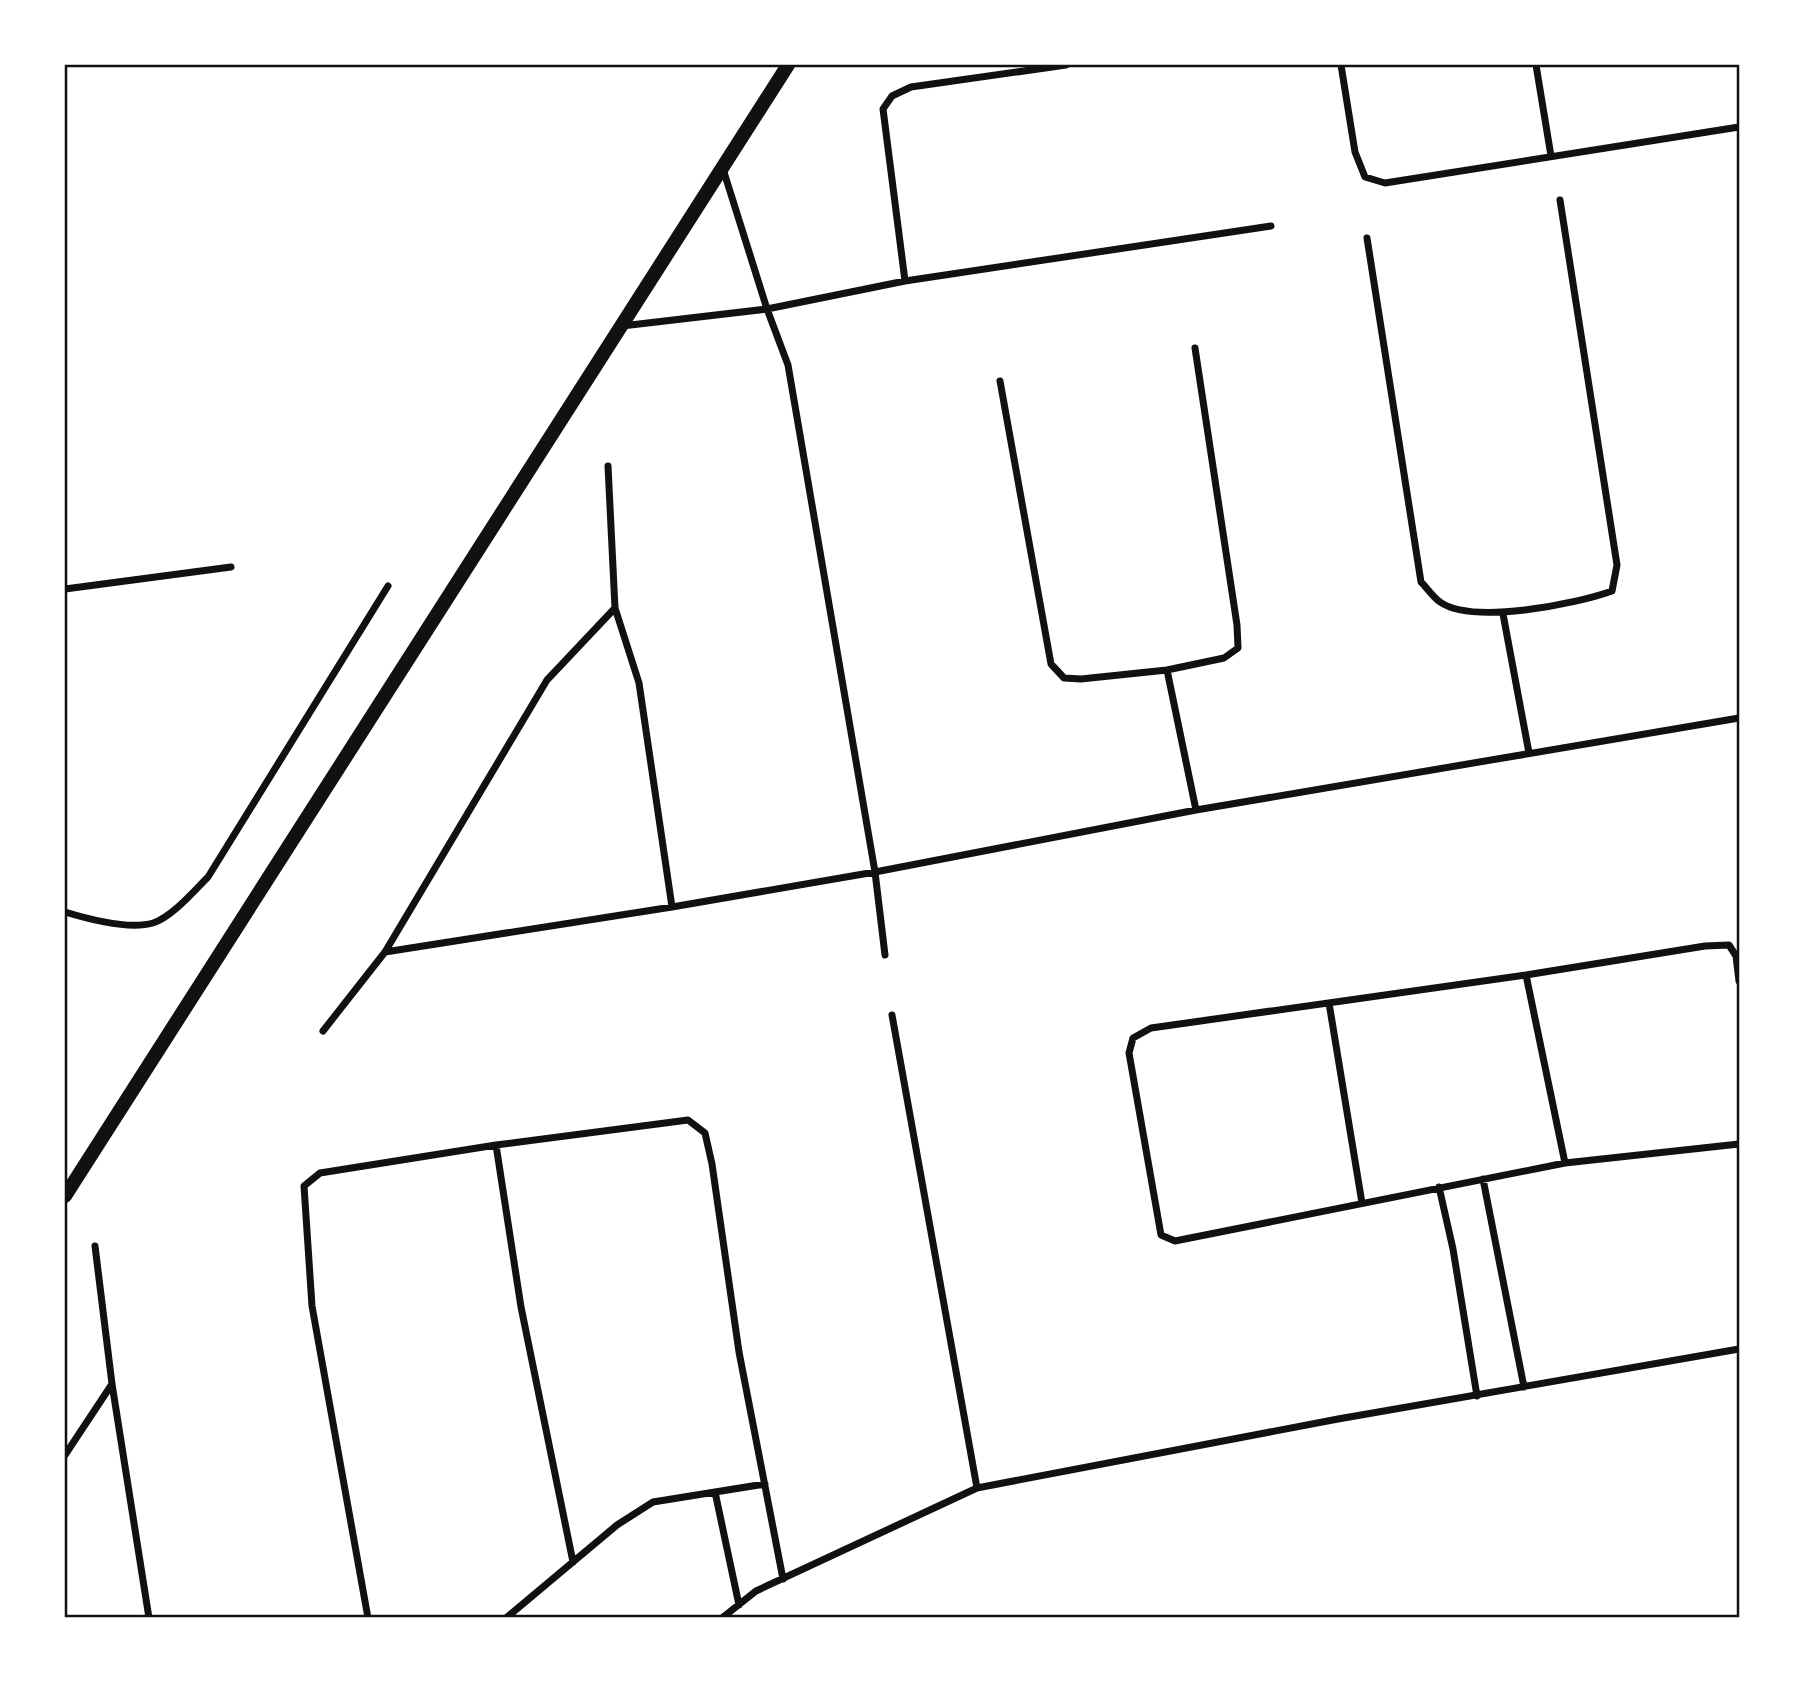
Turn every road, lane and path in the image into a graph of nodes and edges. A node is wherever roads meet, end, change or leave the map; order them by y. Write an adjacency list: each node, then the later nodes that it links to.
1 (788, 65): 7 (main road)
2 (1066, 65): 11 (street)
3 (1341, 65): 6 (street)
4 (1536, 65): 6 (street)
5 (1739, 127): 6 (street)
6 (1550, 156)
7 (723, 168): 12 (street); 13 (main road)
8 (1560, 200): 21 (street)
9 (1271, 226): 11 (street)
10 (1367, 237): 21 (street)
11 (905, 281): 12 (street)
12 (767, 309): 13 (street); 26 (street)
13 (622, 326): 40 (main road)
14 (1195, 348): 22 (street)
15 (1000, 381): 22 (street)
16 (608, 466): 20 (street)
17 (231, 567): 19 (street)
18 (388, 586): 28 (street)
19 (65, 589)
20 (615, 608): 27 (street); 29 (street)
21 (1503, 614): 24 (street)
22 (1167, 670): 25 (street)
23 (1739, 718): 24 (street)
24 (1530, 753): 25 (street)
25 (1196, 810): 26 (street)
26 (875, 872): 27 (street); 30 (street)
27 (672, 907): 29 (street)
28 (65, 912)
29 (385, 952): 35 (street)
30 (885, 956)
31 (1526, 975): 32 (street); 33 (street); 38 (street)
32 (1739, 981)
33 (1329, 1003): 43 (street); 43 (street)
34 (892, 1015): 51 (street)
35 (323, 1031)
36 (1739, 1144): 38 (street)
37 (496, 1145): 50 (street); 53 (street); 57 (street)
38 (1565, 1163): 39 (street)
39 (1483, 1178): 41 (street); 47 (street)
40 (69, 1180): 42 (main road)
41 (1440, 1187): 43 (street); 48 (street)
42 (65, 1196)
43 (1362, 1203)
44 (94, 1246): 46 (street)
45 (1739, 1349): 47 (street)
46 (112, 1384): 49 (street); 56 (street)
47 (1524, 1387): 48 (street)
48 (1477, 1396): 51 (street)
49 (65, 1455)
50 (765, 1484): 52 (street); 54 (street)
51 (977, 1488): 54 (street)
52 (715, 1492): 53 (street); 55 (street)
53 (573, 1562): 58 (street)
54 (783, 1578): 55 (street)
55 (739, 1605): 59 (street)
56 (149, 1618)
57 (369, 1618)
58 (506, 1618)
59 (722, 1618)

